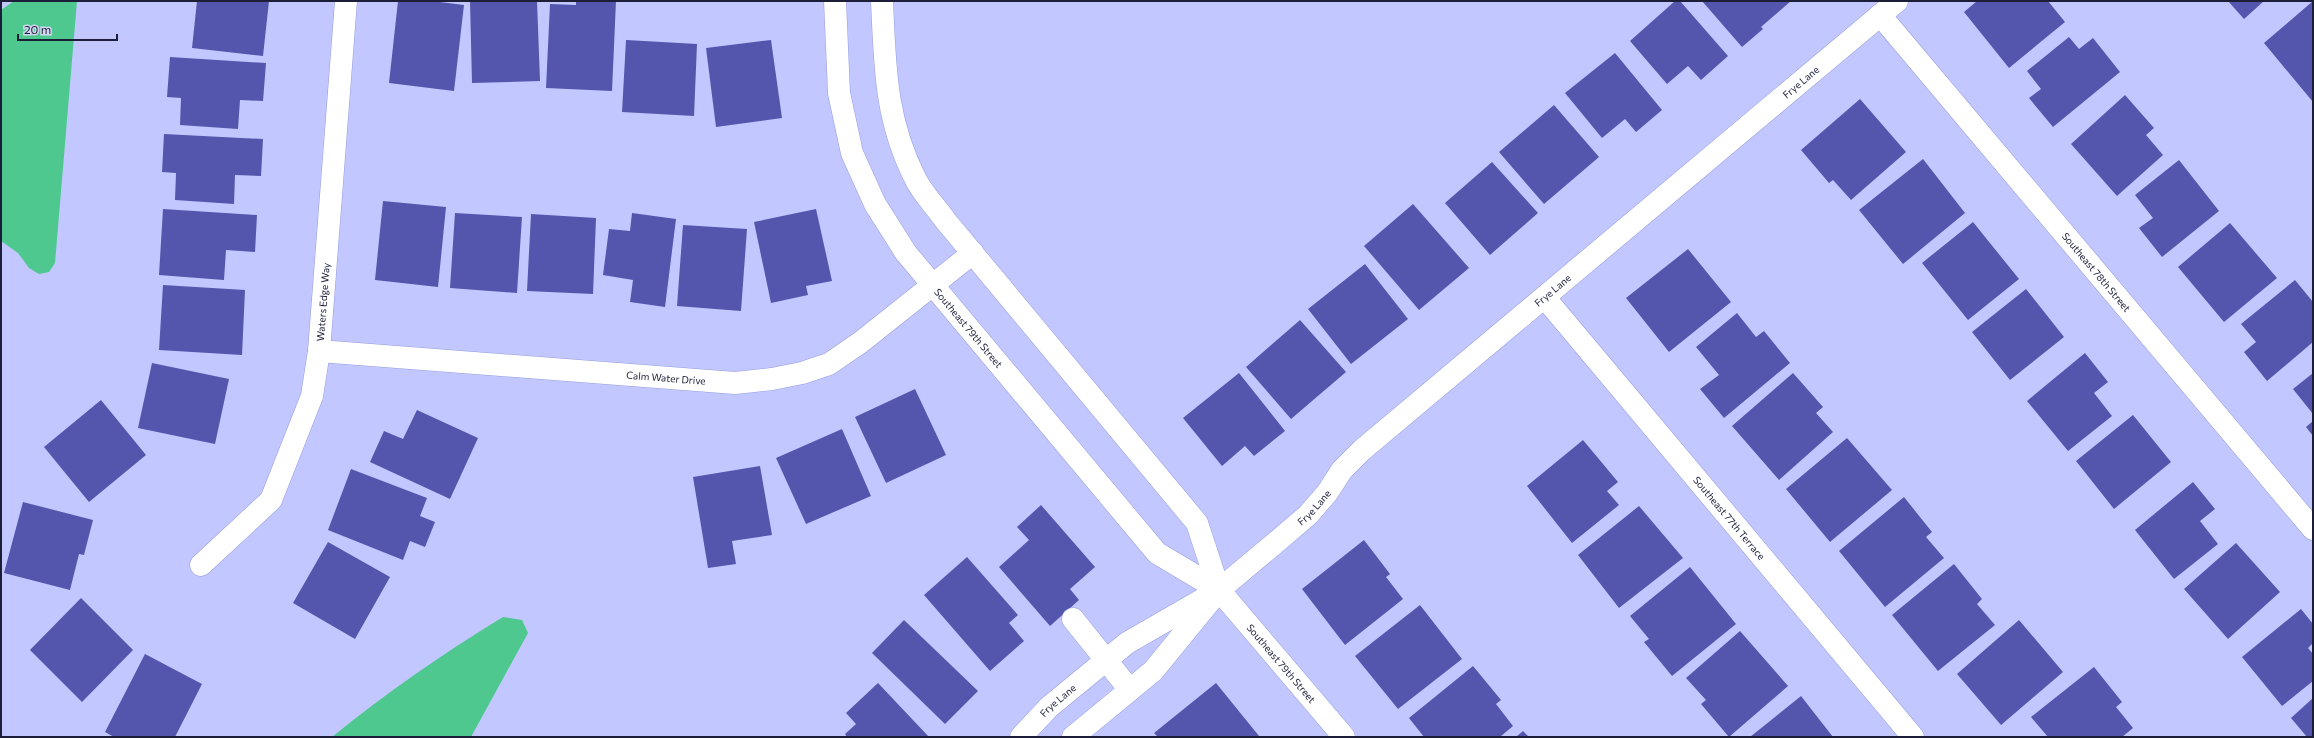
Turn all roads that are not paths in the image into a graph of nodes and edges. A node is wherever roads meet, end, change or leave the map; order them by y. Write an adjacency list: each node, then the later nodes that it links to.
1 (346, 1): 9 (street, Waters Edge Way)
2 (835, 1): 7 (street, Southeast 79th Street)
3 (882, 1): 6 (street, Southeast 79th Street)
4 (1897, 1): 5 (street, Frye Lane)
5 (1880, 15): 8 (street, Frye Lane); 10 (street, Southeast 78th Street)
6 (973, 253): 7 (street, Calm Water Drive); 12 (street, Southeast 79th Street)
7 (935, 285): 9 (street, Calm Water Drive); 12 (street, Southeast 79th Street)
8 (1545, 298): 12 (street, Frye Lane); 19 (street, Southeast 77th Terrace)
9 (319, 351): 11 (street, Waters Edge Way)
10 (2313, 529)
11 (202, 565)
12 (1219, 590): 14 (street, Frye Lane); 15 (street, Frye Lane); 18 (street, Southeast 79th Street)
13 (1073, 619): 14 (street)
14 (1106, 660): 15 (street); 16 (street, Frye Lane)
15 (1130, 690): 17 (street, Frye Lane)
16 (1030, 734)
17 (1073, 737)
18 (1344, 737)
19 (1913, 737)

